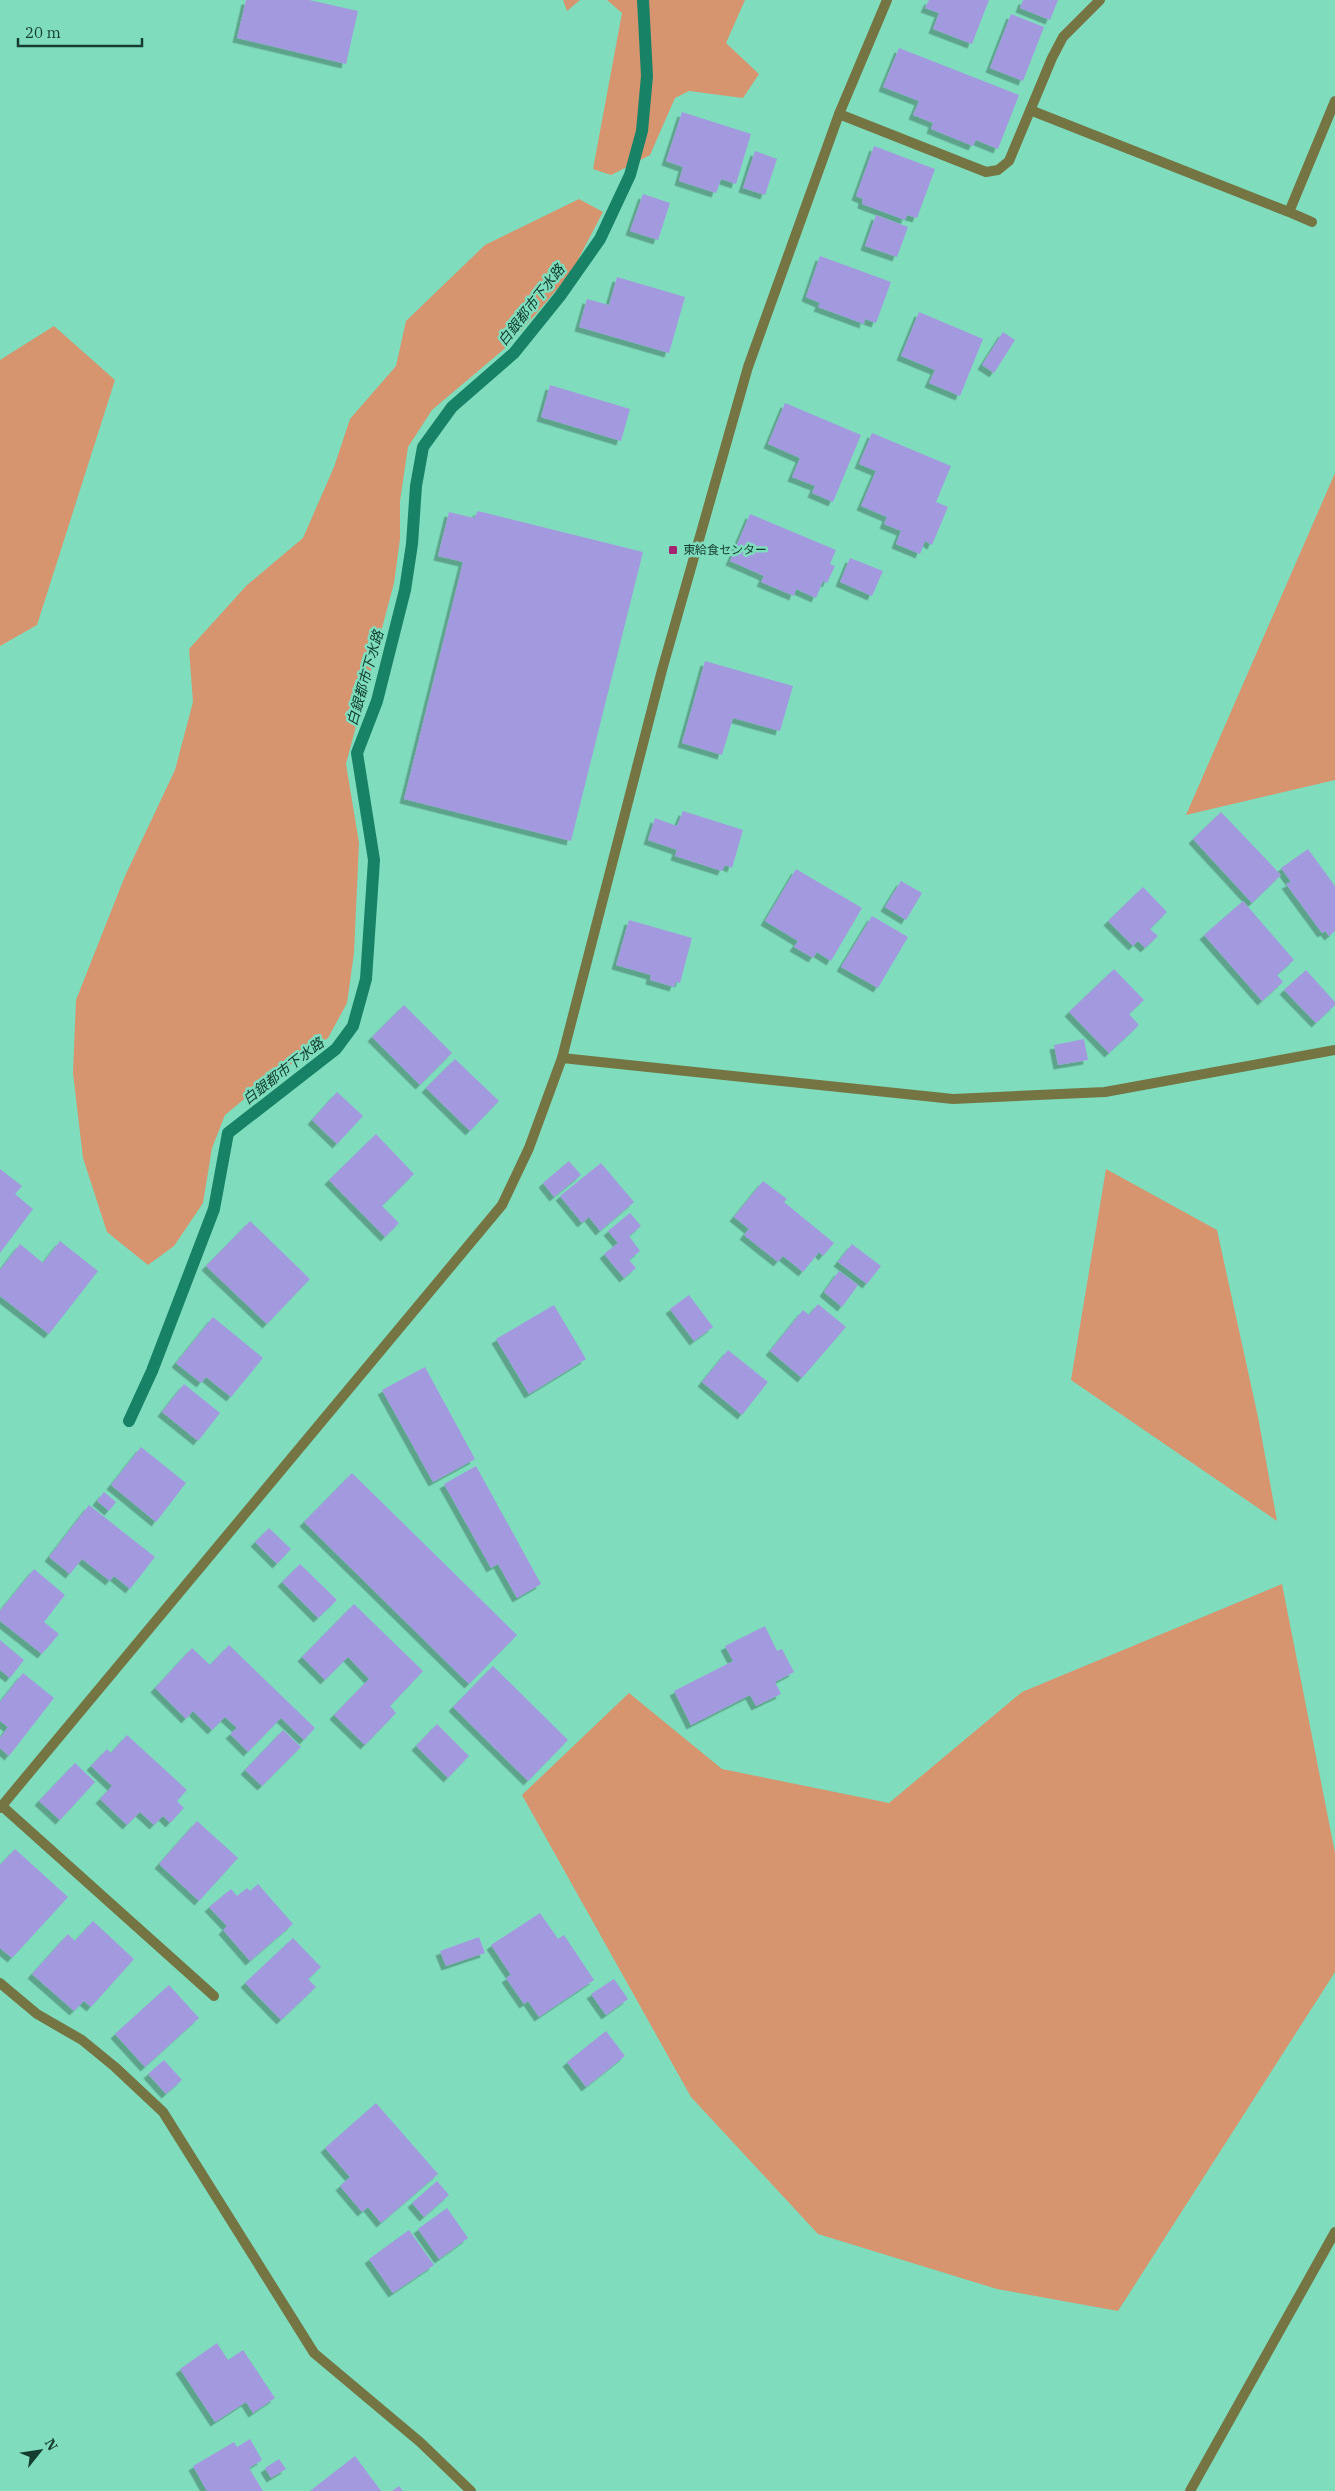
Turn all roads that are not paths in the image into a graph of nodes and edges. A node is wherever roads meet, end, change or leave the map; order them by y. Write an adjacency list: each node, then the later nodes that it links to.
1 (887, 0): 5 (street)
2 (1100, 0): 4 (street)
3 (1335, 101): 6 (street)
4 (1030, 110): 5 (street); 6 (street)
5 (839, 114): 9 (street)
6 (1289, 212): 7 (street)
7 (1312, 222)
8 (1335, 1050): 9 (street)
9 (562, 1058): 10 (street)
10 (1, 1807): 12 (street)
11 (0, 1983): 14 (street)
12 (214, 1996)
13 (1335, 2232): 15 (street)
14 (471, 2491)
15 (1190, 2491)

